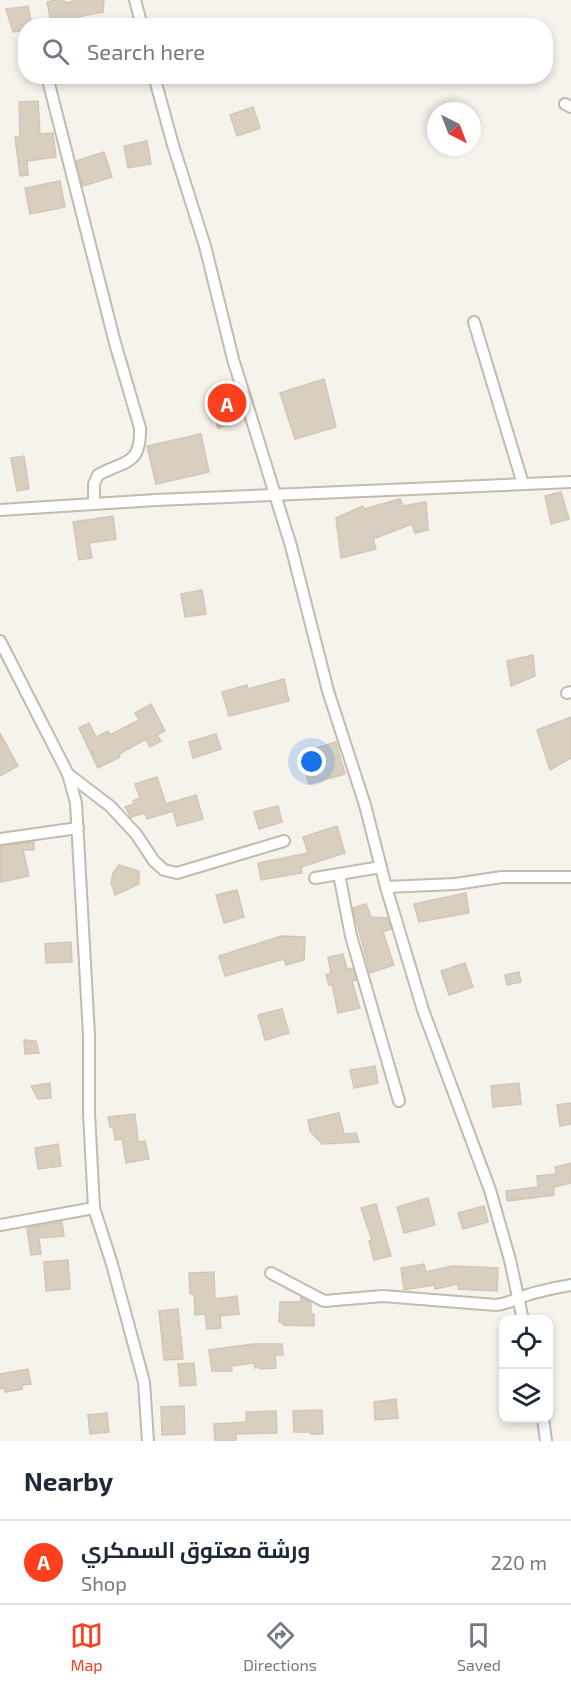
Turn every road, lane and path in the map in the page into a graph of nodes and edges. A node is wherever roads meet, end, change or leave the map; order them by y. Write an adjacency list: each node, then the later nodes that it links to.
1 (135, 0): 2 (street)
2 (140, 18)
3 (49, 84): 9 (street)
4 (156, 84): 8 (street)
5 (474, 322): 7 (street)
6 (571, 482): 7 (street)
7 (523, 484): 8 (street)
8 (275, 495): 9 (street); 16 (street)
9 (94, 504): 10 (street)
10 (0, 510)
11 (0, 641): 12 (street)
12 (68, 774): 13 (street); 15 (street)
13 (78, 828): 14 (street); 22 (street)
14 (0, 839)
15 (284, 841)
16 (381, 867): 17 (street); 20 (street)
17 (339, 874): 19 (street); 21 (street)
18 (571, 877): 20 (street)
19 (315, 878)
20 (386, 886): 26 (street)
21 (399, 1101)
22 (94, 1208): 23 (street); 29 (street)
23 (0, 1225)
24 (271, 1273): 26 (street)
25 (571, 1285): 26 (street)
26 (519, 1298): 27 (street)
27 (522, 1315)
28 (544, 1423): 30 (street)
29 (148, 1441)
30 (546, 1441)

